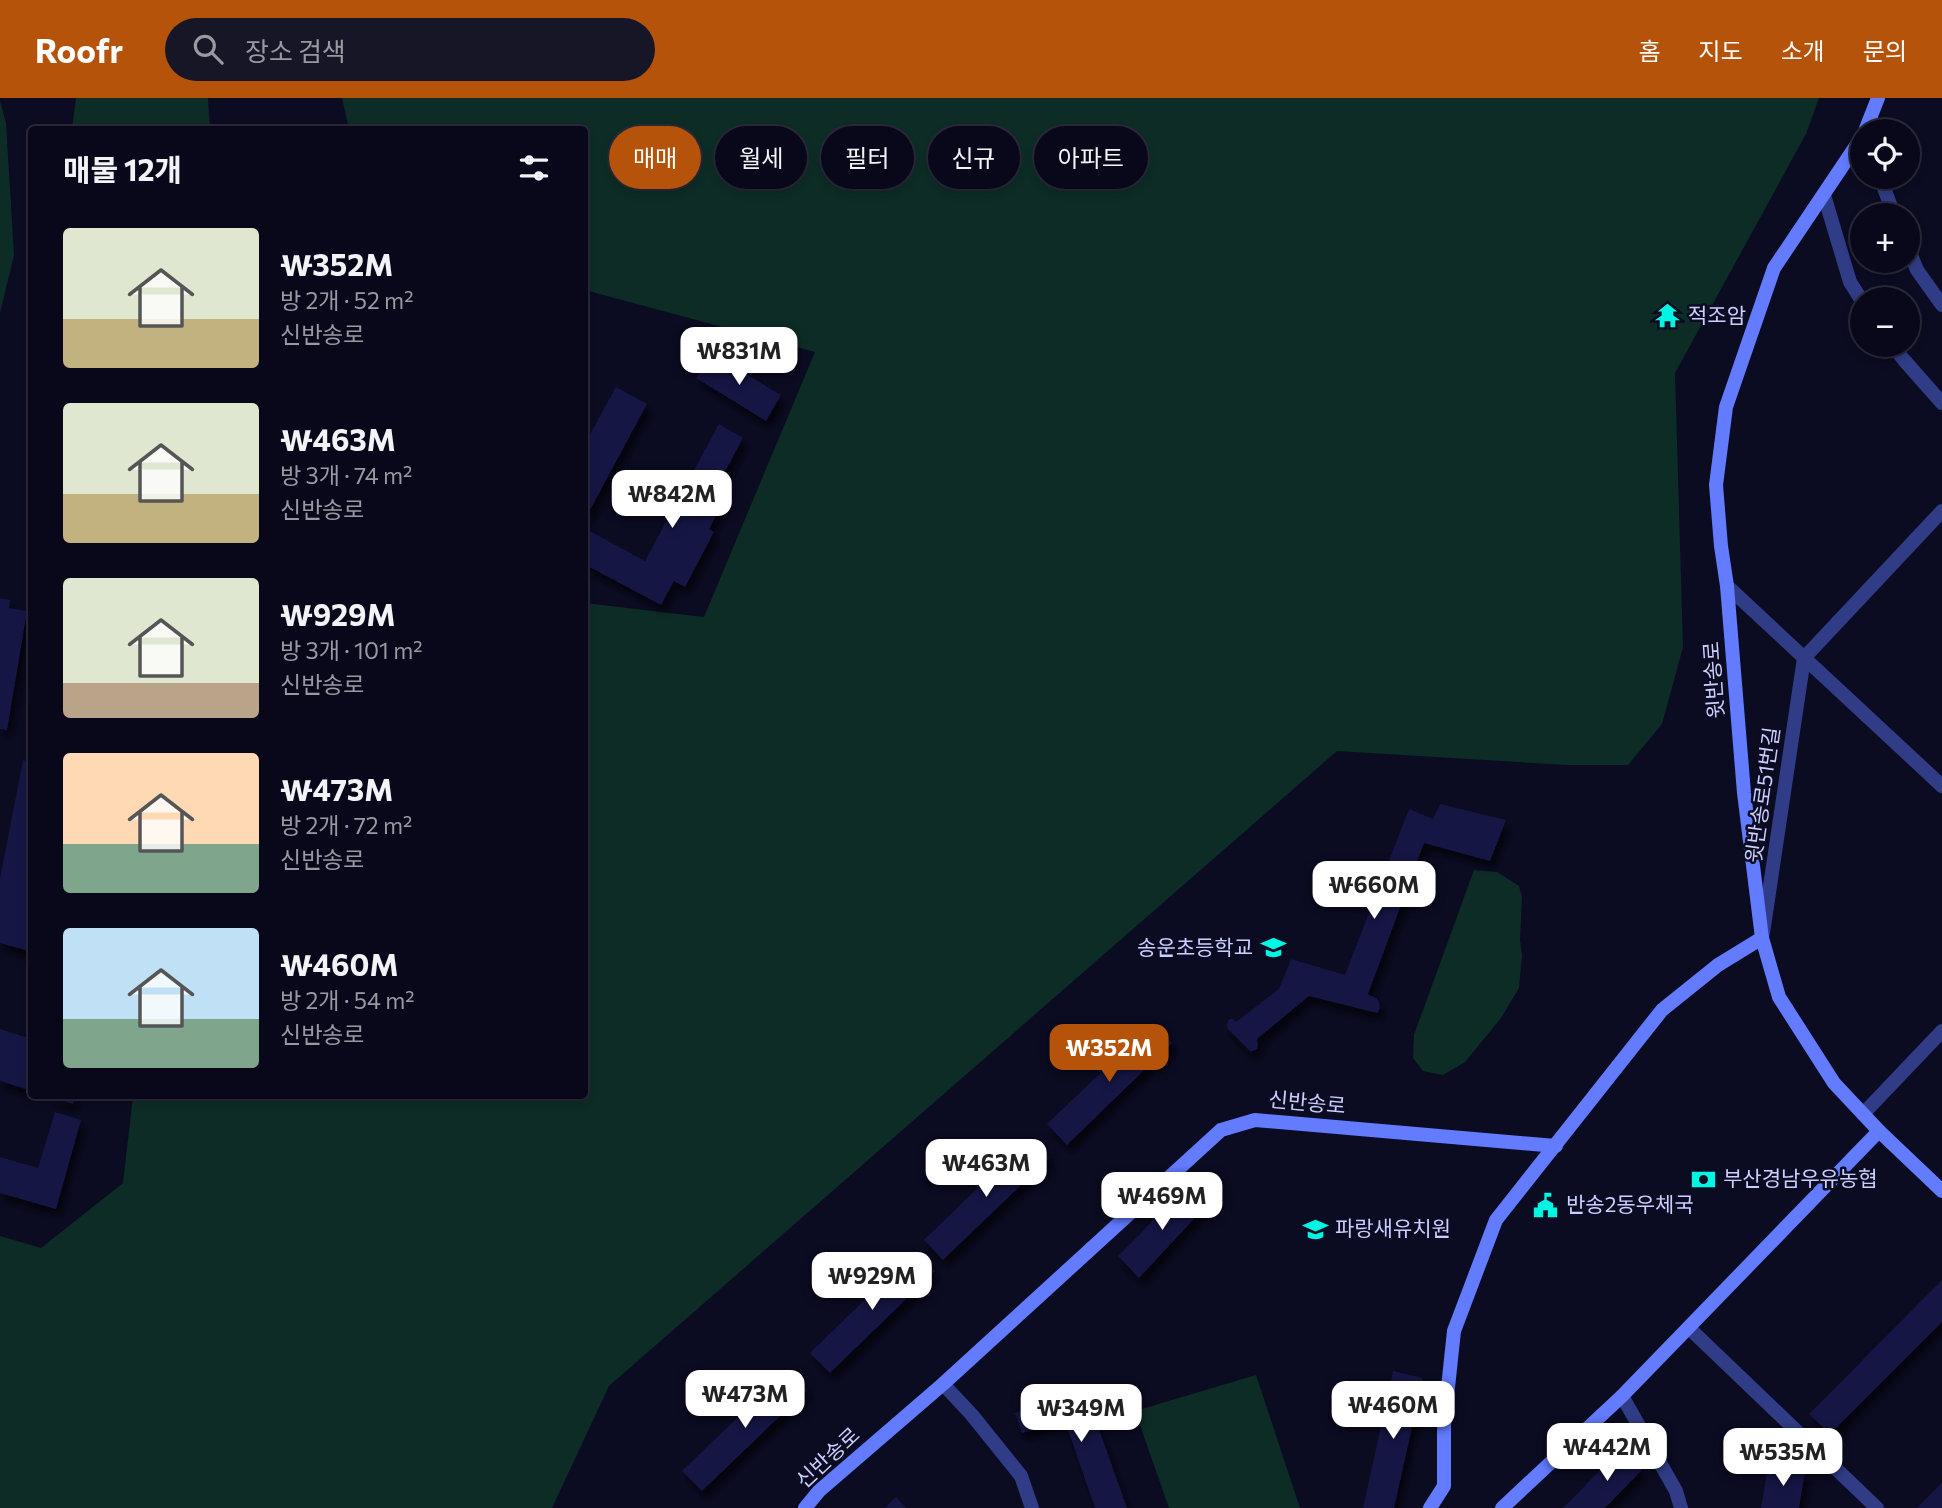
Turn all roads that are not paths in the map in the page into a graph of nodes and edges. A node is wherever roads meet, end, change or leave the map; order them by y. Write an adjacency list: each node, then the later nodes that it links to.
1 (1878, 98): 2 (main road)
2 (1870, 119)
3 (1850, 155): 4 (main road, 윗반송로)
4 (1824, 195): 6 (street); 11 (main road, 윗반송로)
5 (1919, 273): 7 (street)
6 (1853, 287)
7 (1942, 305)
8 (1902, 357): 9 (street)
9 (1942, 403)
10 (1942, 511): 12 (street)
11 (1727, 586): 12 (street); 14 (main road, 윗반송로)
12 (1804, 658): 13 (street); 14 (street, 윗반송로51번길)
13 (1942, 786)
14 (1762, 938): 16 (main road, 윗반송로); 18 (main road)
15 (1942, 1031): 16 (street)
16 (1863, 1114): 17 (main road, 윗반송로)
17 (1879, 1131): 19 (main road, 윗반송로); 20 (main road)
18 (1556, 1146): 21 (main road, 신반송로); 25 (main road)
19 (1942, 1191)
20 (1689, 1328): 22 (main road); 28 (street)
21 (943, 1384): 23 (main road, 신반송로); 24 (street)
22 (1622, 1396): 26 (main road); 27 (street)
23 (805, 1508)
24 (1031, 1508)
25 (1430, 1508)
26 (1502, 1508)
27 (1681, 1508)
28 (1877, 1508)

